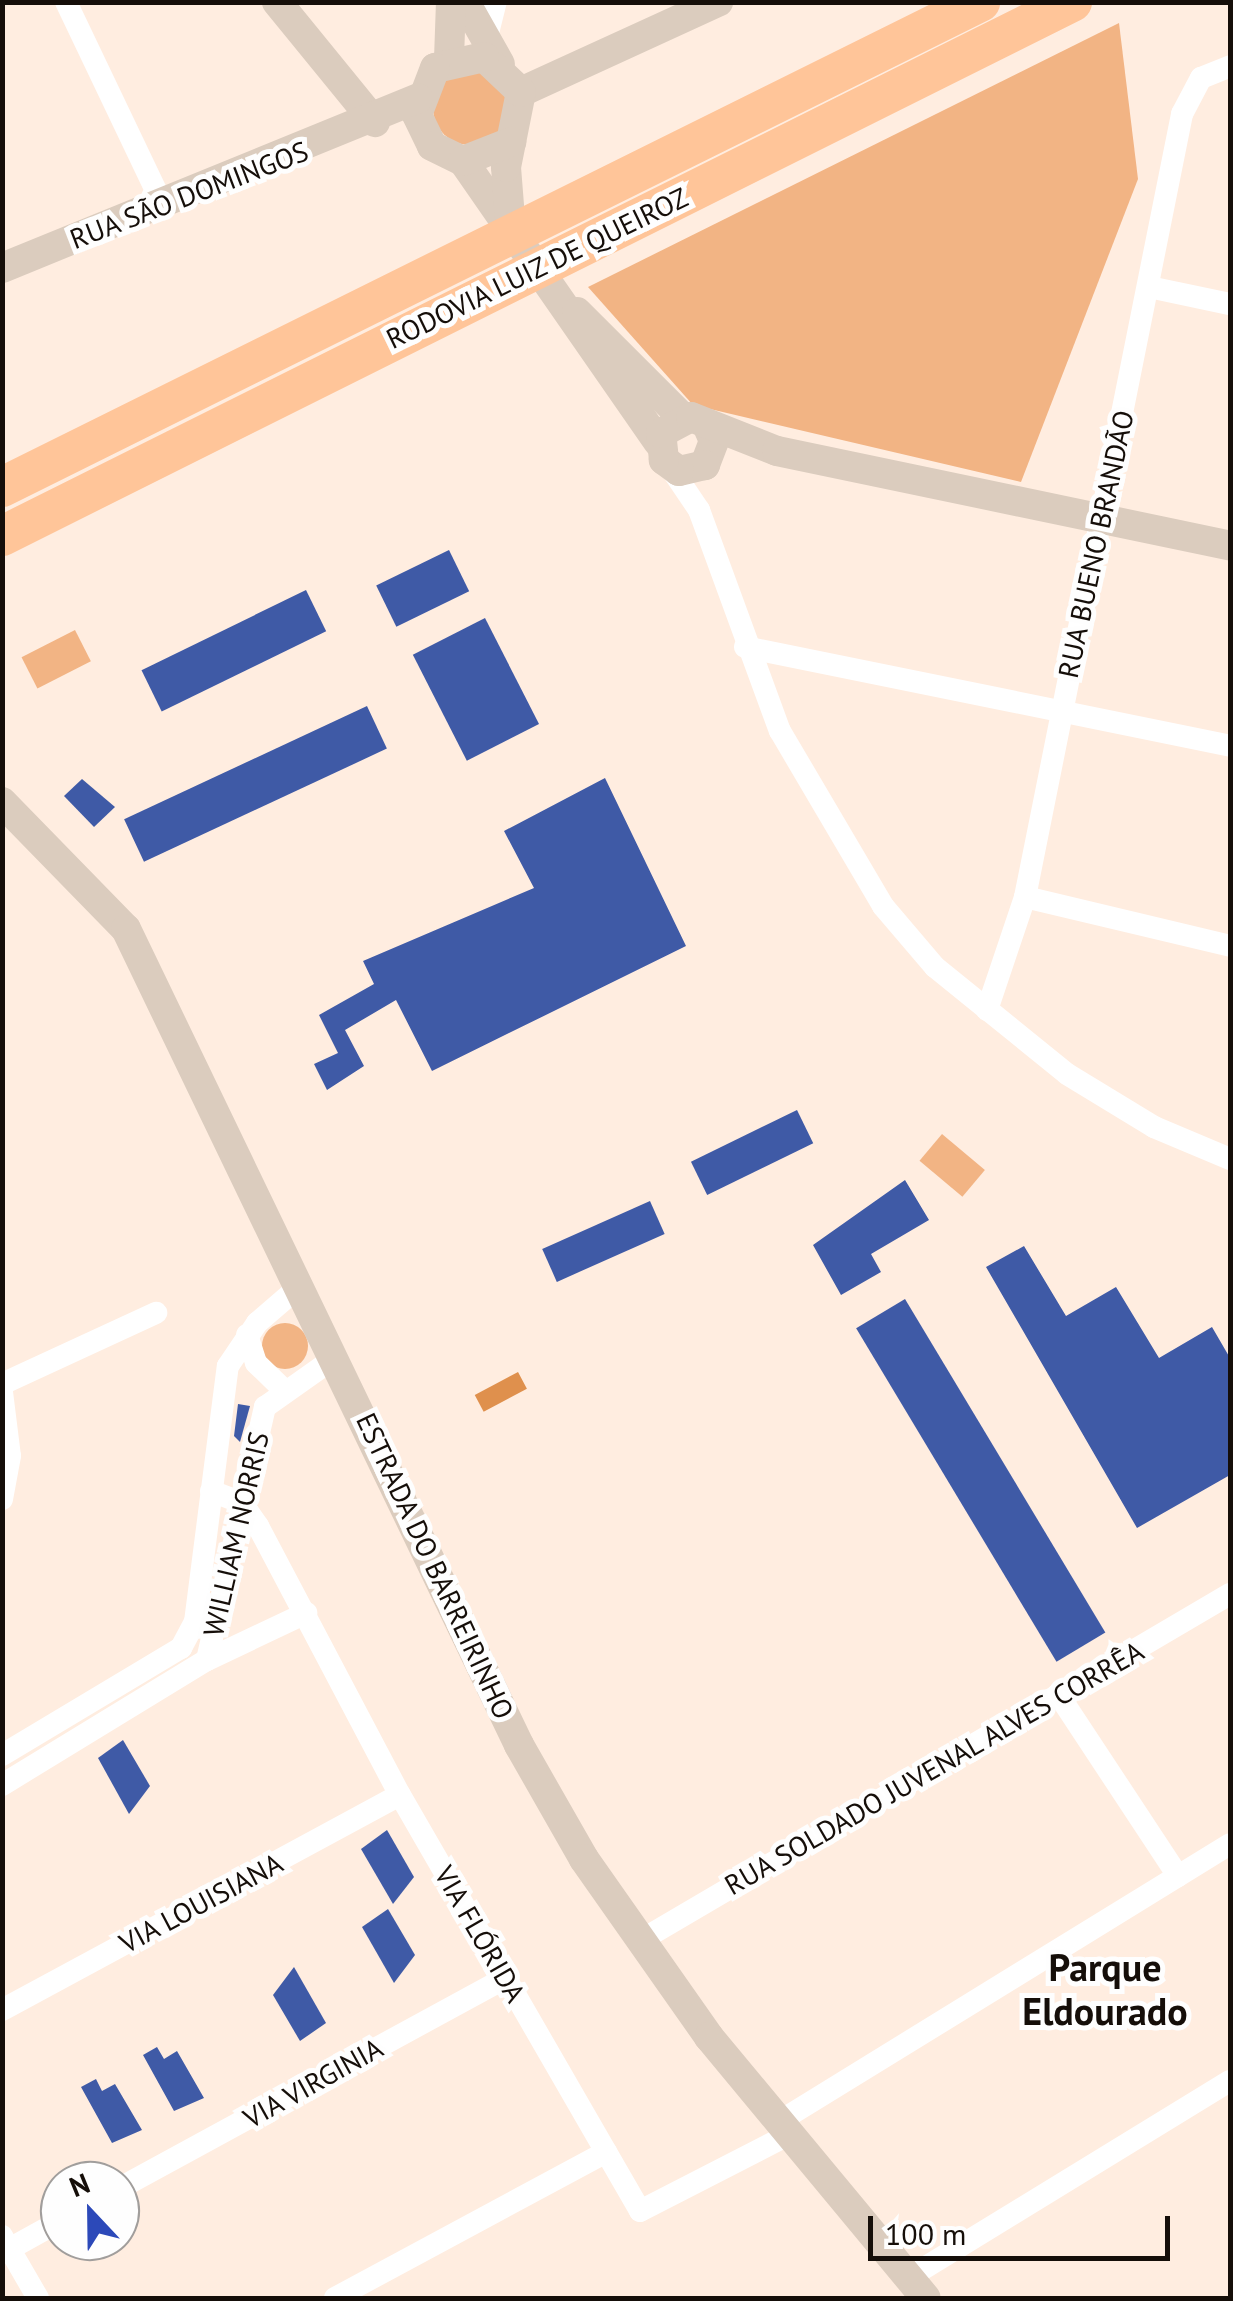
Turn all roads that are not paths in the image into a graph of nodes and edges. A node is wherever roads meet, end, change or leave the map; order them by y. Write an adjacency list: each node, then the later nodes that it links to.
1 (66, 2): 17 (street)
2 (277, 2): 13 (main road)
3 (496, 2): 8 (street)
4 (718, 2): 11 (main road)
5 (980, 2): 27 (highway, RODOVIA LUIZ DE QUEIROZ)
6 (1072, 2): 30 (highway, RODOVIA LUIZ DE QUEIROZ)
7 (456, 3): 8 (main road); 9 (main road)
8 (493, 50): 9 (main road); 11 (main road)
9 (449, 59): 12 (main road)
10 (1230, 66): 20 (street, RUA BUENO BRANDÃO)
11 (521, 92): 15 (main road)
12 (418, 98): 13 (main road, RUA SÃO DOMINGOS); 14 (main road)
13 (375, 122): 14 (main road); 17 (main road, RUA SÃO DOMINGOS)
14 (422, 132): 16 (main road)
15 (511, 142): 16 (main road); 18 (main road)
16 (463, 160): 18 (main road)
17 (163, 205): 19 (main road, RUA SÃO DOMINGOS)
18 (510, 218): 21 (main road)
19 (2, 268)
20 (1150, 287): 22 (street); 29 (street, RUA BUENO BRANDÃO)
21 (562, 303): 23 (main road); 25 (main road)
22 (1230, 304)
23 (694, 421): 24 (main road); 25 (main road); 26 (main road)
24 (777, 451): 26 (main road); 29 (main road)
25 (664, 455): 26 (main road); 28 (street)
26 (708, 462): 28 (street)
27 (2, 487)
28 (699, 510): 32 (street)
29 (1102, 521): 31 (main road); 33 (street, RUA BUENO BRANDÃO)
30 (2, 536)
31 (1230, 546)
32 (746, 647): 33 (street); 38 (street)
33 (1060, 709): 34 (street); 36 (street, RUA BUENO BRANDÃO)
34 (1230, 746)
35 (2, 802): 40 (main road, ESTRADA DO BARREIRINHO)
36 (1024, 897): 37 (street); 38 (street, RUA BUENO BRANDÃO)
37 (1230, 946)
38 (987, 1010): 39 (street)
39 (1230, 1159)
40 (301, 1284): 42 (street); 43 (main road, ESTRADA DO BARREIRINHO)
41 (156, 1313): 44 (street)
42 (247, 1335): 45 (street); 47 (street, WILLIAM NORRIS)
43 (336, 1357): 45 (street); 62 (main road, ESTRADA DO BARREIRINHO)
44 (2, 1384)
45 (282, 1388): 49 (street, WILLIAM NORRIS)
46 (2, 1392): 48 (street)
47 (212, 1490): 49 (street); 50 (street, WILLIAM NORRIS)
48 (2, 1499)
49 (242, 1503): 51 (street, WILLIAM NORRIS); 52 (street, VIA FLÓRIDA)
50 (206, 1536): 51 (street); 57 (street, WILLIAM NORRIS)
51 (234, 1542): 52 (street); 55 (street, WILLIAM NORRIS)
52 (269, 1554): 54 (street, VIA FLÓRIDA)
53 (1230, 1594): 56 (street, RUA SOLDADO JUVENAL ALVES CORRÊA)
54 (306, 1613): 55 (street); 59 (street, VIA FLÓRIDA)
55 (207, 1660): 58 (street, WILLIAM NORRIS)
56 (1058, 1694): 61 (street); 62 (street, RUA SOLDADO JUVENAL ALVES CORRÊA)
57 (2, 1756)
58 (2, 1785)
59 (400, 1795): 63 (street, VIA FLÓRIDA); 64 (street, VIA LOUISIANA)
60 (1230, 1844): 61 (street)
61 (1178, 1876): 66 (street)
62 (638, 1942): 66 (main road, ESTRADA DO BARREIRINHO)
63 (505, 1978): 67 (street, VIA FLÓRIDA); 68 (street, VIA VIRGINIA)
64 (2, 2010)
65 (1230, 2081): 71 (street)
66 (785, 2128): 67 (street, VIA FLÓRIDA); 71 (main road, ESTRADA DO BARREIRINHO)
67 (606, 2152): 73 (street)
68 (140, 2177)
69 (40, 2230): 70 (street)
70 (5, 2246): 72 (street)
71 (917, 2288)
72 (38, 2298)
73 (334, 2298)

